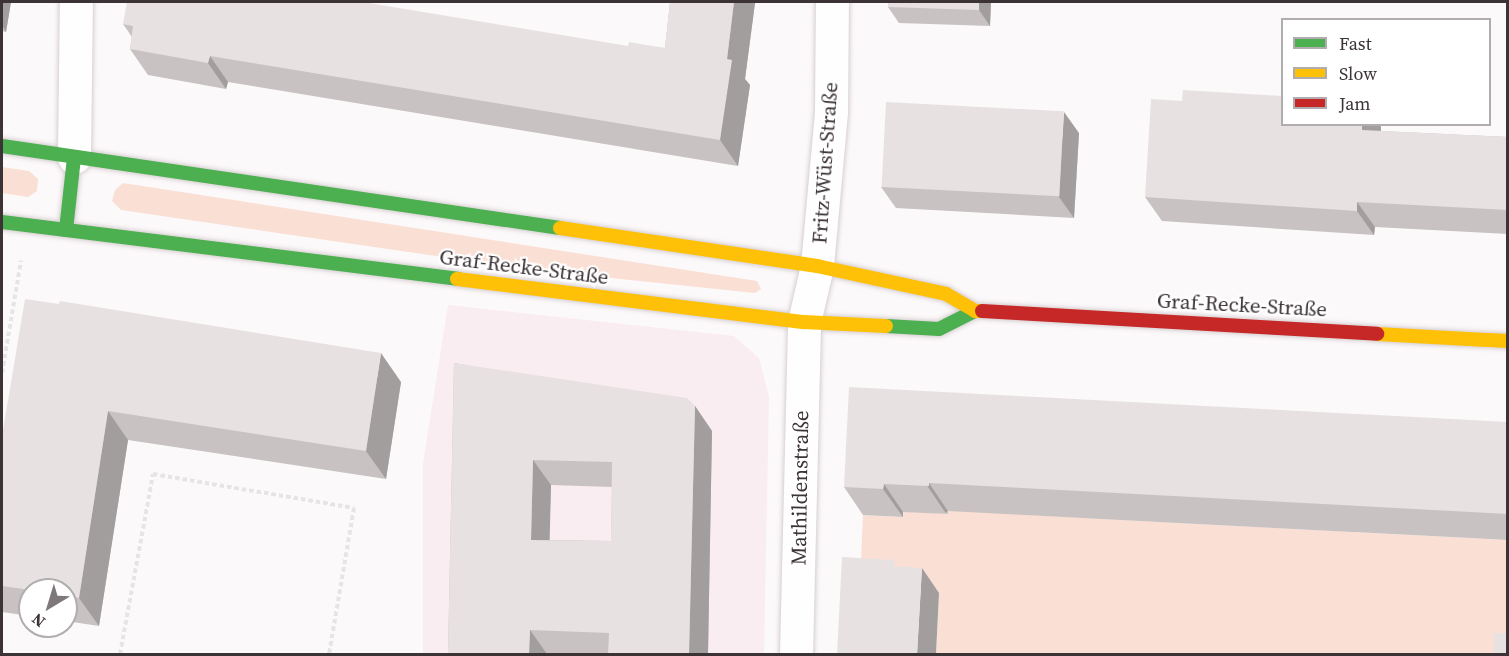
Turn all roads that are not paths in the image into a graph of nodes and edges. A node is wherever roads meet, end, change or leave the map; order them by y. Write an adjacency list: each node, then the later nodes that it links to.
1 (76, 2): 4 (street)
2 (832, 2): 7 (street, Fritz-Wüst-Straße)
3 (2, 146): 4 (street, Graf-Recke-Straße)
4 (74, 157): 6 (street); 7 (street, Graf-Recke-Straße)
5 (2, 222): 6 (street, Graf-Recke-Straße)
6 (66, 230): 9 (street, Graf-Recke-Straße)
7 (817, 266): 8 (street, Graf-Recke-Straße); 9 (street, Fritz-Wüst-Straße)
8 (975, 310): 9 (street, Graf-Recke-Straße); 10 (street, Graf-Recke-Straße)
9 (804, 322): 11 (street, Mathildenstraße)
10 (1508, 341)
11 (796, 654)

